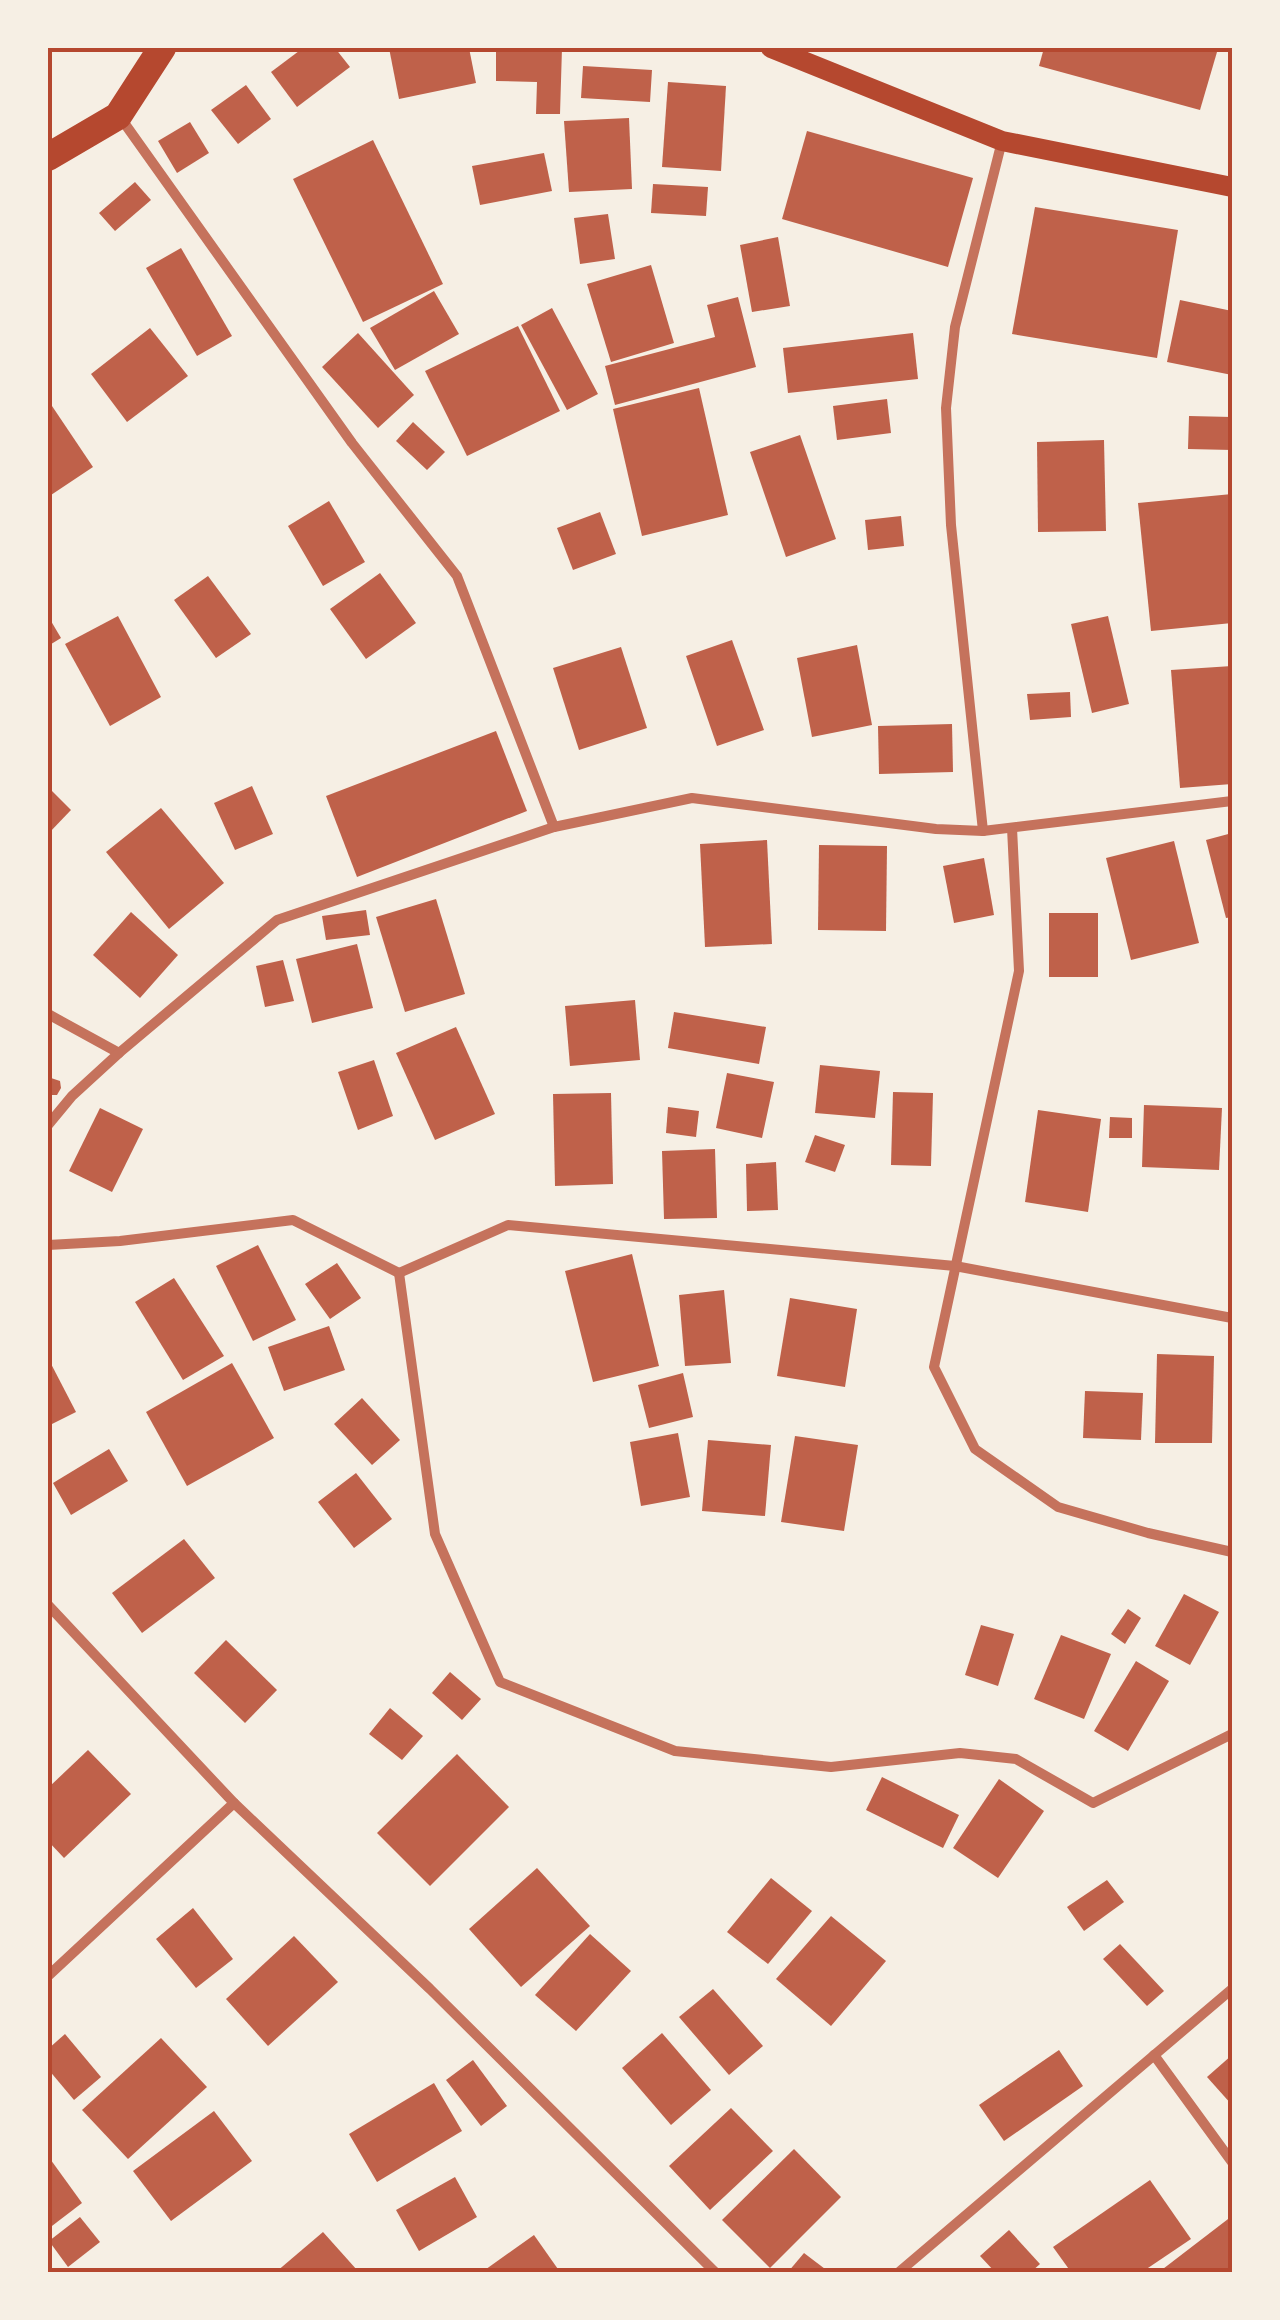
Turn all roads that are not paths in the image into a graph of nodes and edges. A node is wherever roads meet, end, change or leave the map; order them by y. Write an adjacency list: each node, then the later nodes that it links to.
1 (162, 48): 3 (highway)
2 (771, 48): 4 (main road)
3 (118, 116): 5 (highway); 8 (street)
4 (1002, 141): 6 (main road); 10 (street)
5 (48, 156)
6 (1232, 186)
7 (1232, 800): 9 (street)
8 (554, 827): 10 (street); 12 (street)
9 (1012, 828): 10 (street); 15 (street)
10 (983, 830)
11 (48, 1014): 12 (street)
12 (119, 1052): 13 (street)
13 (48, 1125)
14 (48, 1244): 16 (street)
15 (955, 1266): 16 (street); 17 (street); 18 (street)
16 (399, 1274): 20 (street)
17 (1232, 1318)
18 (1232, 1552)
19 (48, 1605): 21 (street)
20 (1232, 1734)
21 (234, 1804): 22 (street); 26 (street)
22 (48, 1976)
23 (1232, 1989): 24 (street)
24 (1154, 2055): 25 (street); 27 (street)
25 (1232, 2162)
26 (715, 2272)
27 (900, 2272)

